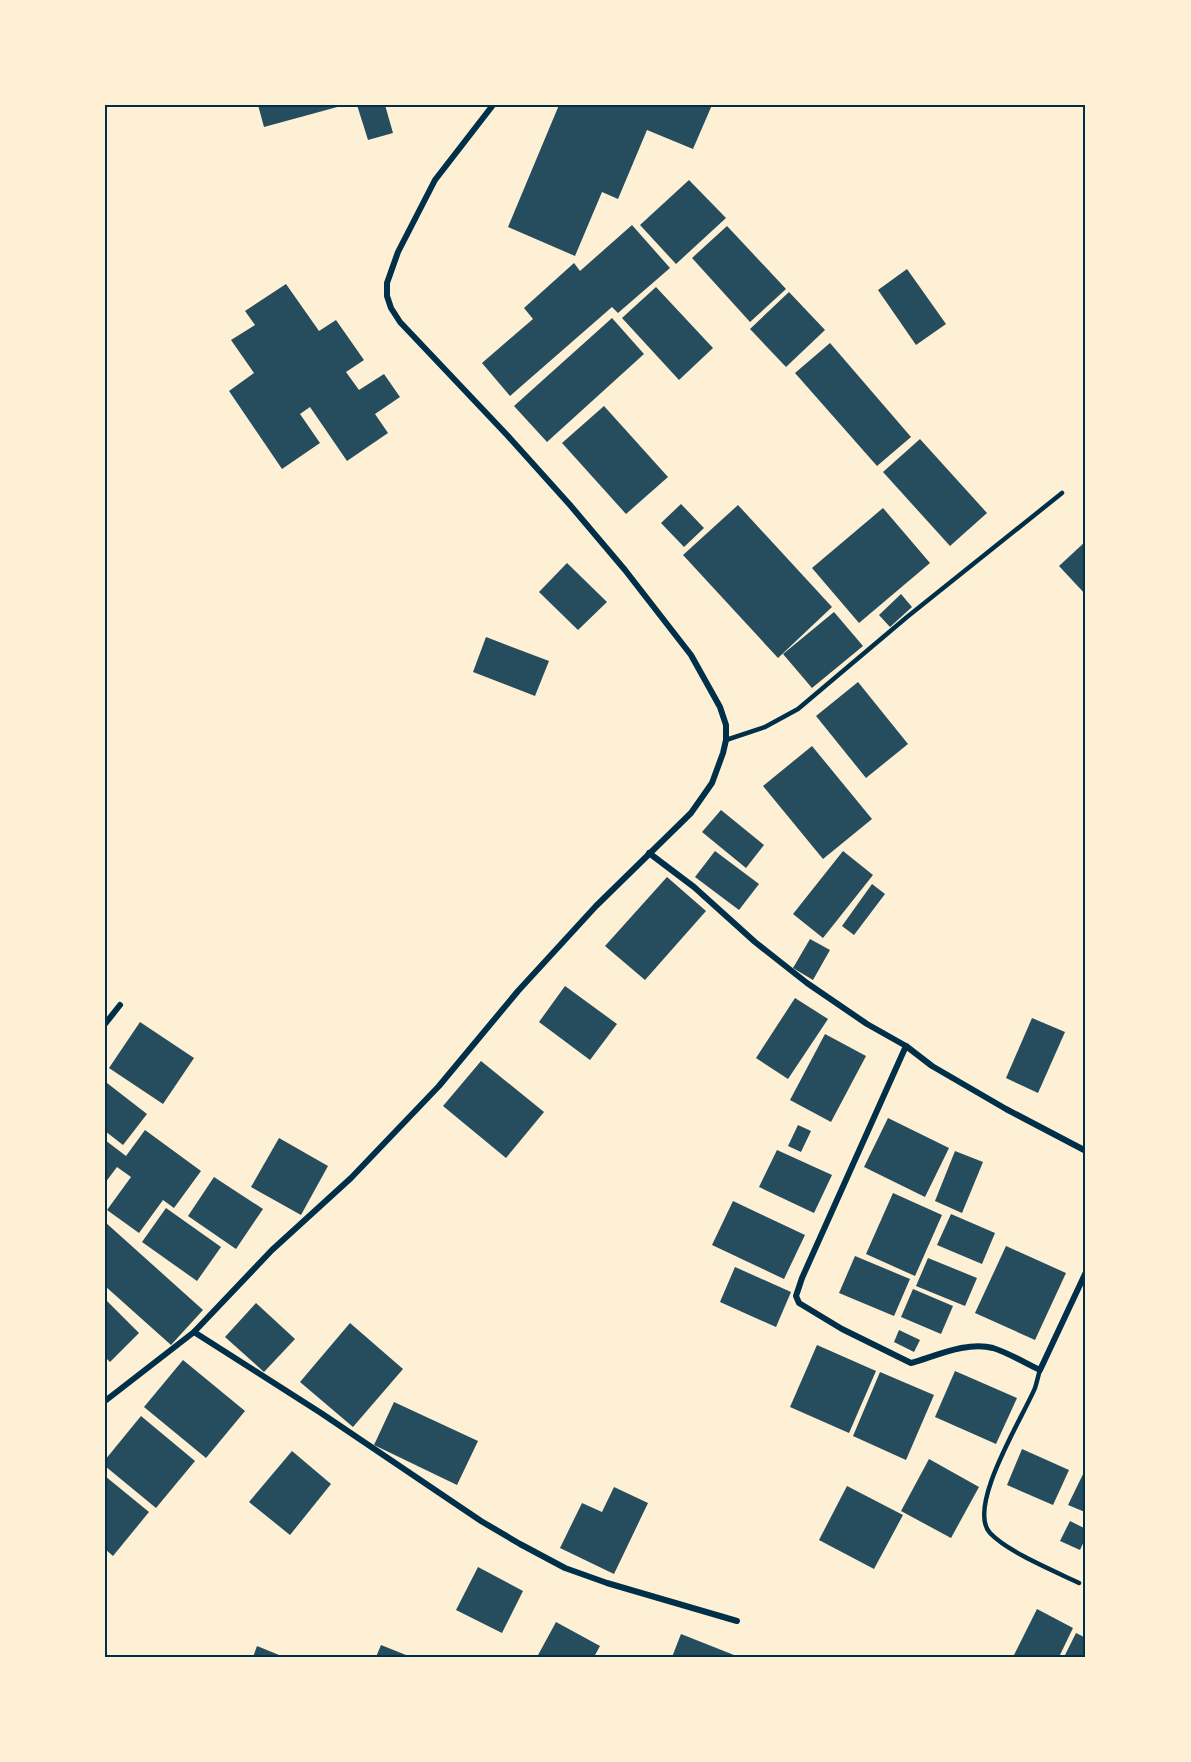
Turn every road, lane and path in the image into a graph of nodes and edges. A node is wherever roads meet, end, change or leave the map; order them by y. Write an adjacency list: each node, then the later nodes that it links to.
1 (493, 105): 3 (street)
2 (1062, 492): 3 (lane)
3 (726, 740): 4 (street)
4 (649, 853): 7 (street); 10 (street)
5 (120, 1005): 6 (street)
6 (105, 1024)
7 (906, 1046): 8 (street); 11 (street)
8 (1086, 1151)
9 (1086, 1272): 11 (street)
10 (194, 1332): 12 (street); 14 (street)
11 (1040, 1370): 13 (lane)
12 (105, 1401)
13 (1078, 1583)
14 (737, 1621)

